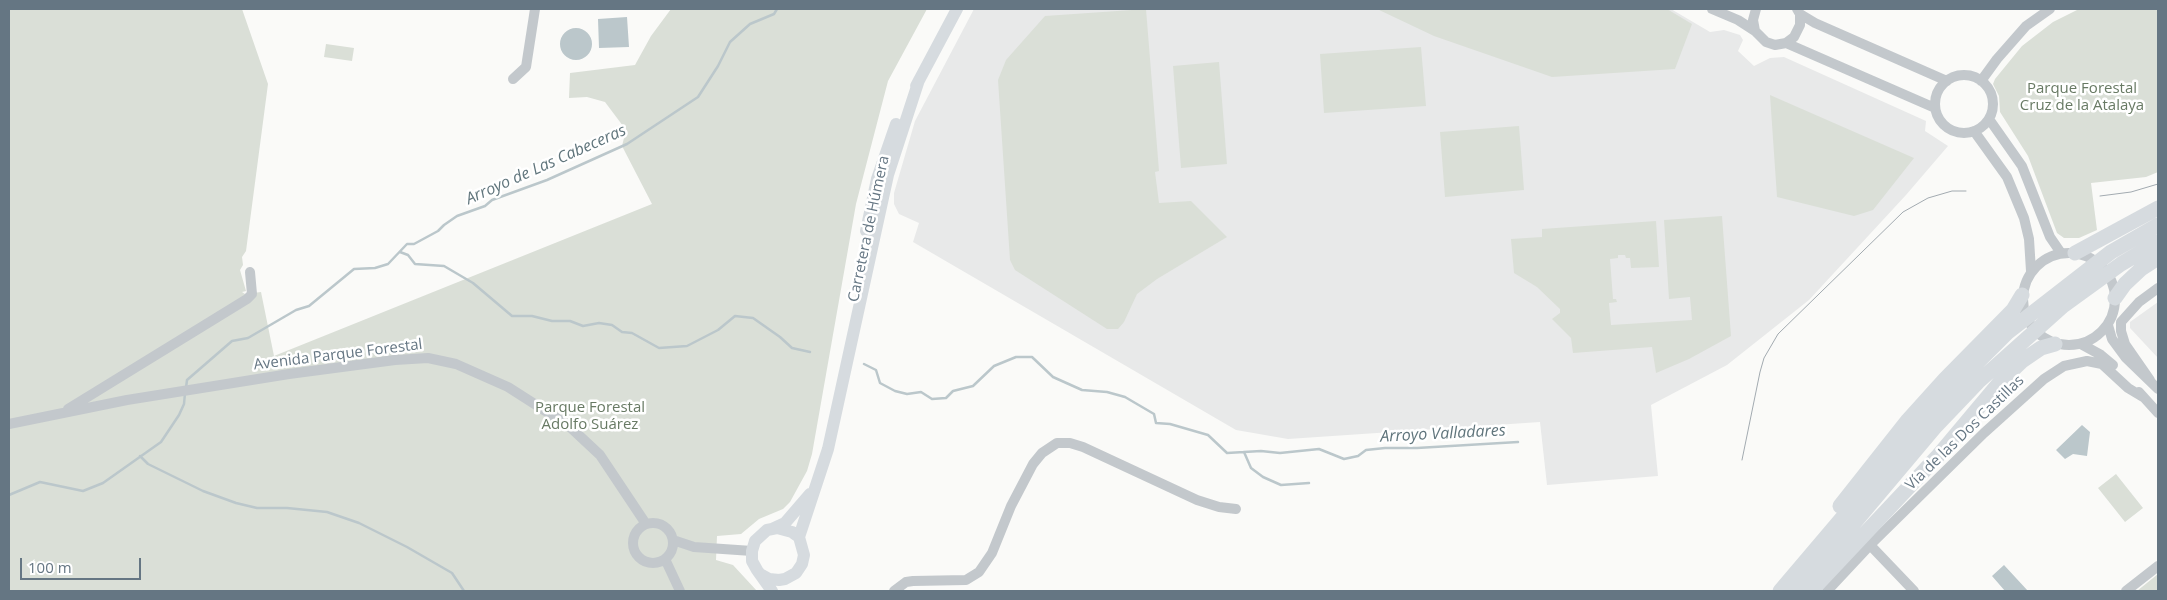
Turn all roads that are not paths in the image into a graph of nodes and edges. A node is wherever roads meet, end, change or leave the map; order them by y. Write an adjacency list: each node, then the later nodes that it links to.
1 (535, 9): 9 (street)
2 (957, 9): 34 (main road, Carretera de Húmera)
3 (1712, 9): 7 (street)
4 (1756, 9): 7 (street)
5 (2050, 9): 11 (street)
6 (1798, 11): 8 (street); 10 (street)
7 (1755, 31): 8 (street)
8 (1786, 42): 12 (street)
9 (513, 79)
10 (1947, 81): 11 (street); 12 (street)
11 (1981, 81): 13 (street)
12 (1935, 108): 14 (street)
13 (1989, 119): 14 (street); 18 (street)
14 (1974, 131): 20 (street)
15 (2158, 208): 18 (highway)
16 (2158, 225): 51 (highway)
17 (2158, 242): 52 (highway)
18 (2074, 254): 20 (street); 23 (street)
19 (2158, 258): 23 (highway)
20 (2031, 271): 24 (street)
21 (250, 272): 31 (street, Avenida Parque Forestal)
22 (2158, 288): 28 (street)
23 (2115, 292): 25 (street)
24 (2022, 302): 26 (street); 50 (highway)
25 (2108, 325): 27 (street); 28 (street)
26 (2049, 342): 27 (street); 53 (highway)
27 (2081, 344): 30 (street)
28 (2150, 380): 29 (street)
29 (2158, 389)
30 (2143, 397): 32 (street); 40 (street, Vía de las Dos Castillas)
31 (62, 413): 33 (street, Avenida Parque Forestal); 36 (street, Avenida Parque Forestal)
32 (2158, 413)
33 (9, 424)
34 (816, 486): 37 (main road, Carretera de Húmera); 38 (main road, Carretera de Húmera)
35 (1236, 509): 49 (street)
36 (646, 524): 39 (street); 42 (street)
37 (771, 529): 38 (main road); 41 (main road)
38 (799, 537): 45 (main road)
39 (673, 540): 41 (street); 42 (street)
40 (1870, 545): 54 (street, Vía de las Dos Castillas); 55 (street)
41 (752, 551): 44 (main road)
42 (665, 559): 46 (street)
43 (2158, 566): 56 (street)
44 (760, 574): 45 (main road); 47 (main road)
45 (786, 583): 48 (main road)
46 (680, 591)
47 (772, 591)
48 (791, 591)
49 (894, 591)
50 (1773, 591)
51 (1780, 591)
52 (1797, 591)
53 (1811, 591)
54 (1827, 591)
55 (1914, 591)
56 (2126, 591)

